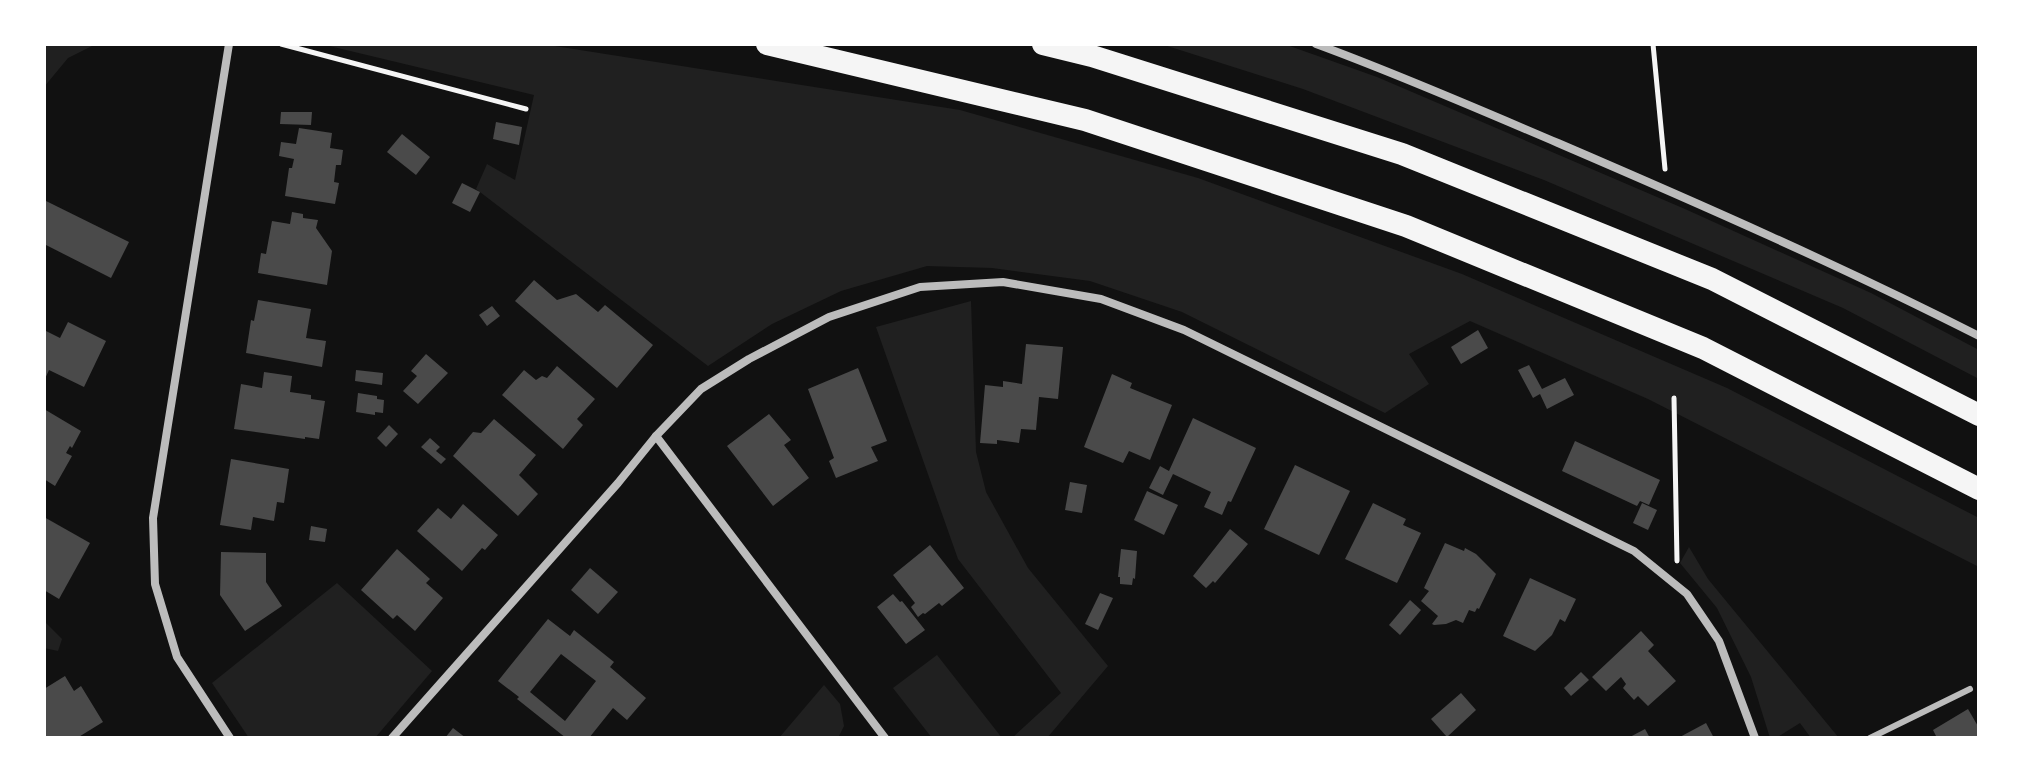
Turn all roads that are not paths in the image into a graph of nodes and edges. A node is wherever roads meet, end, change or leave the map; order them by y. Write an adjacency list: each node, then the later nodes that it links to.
1 (229, 44): 10 (street)
2 (767, 44): 8 (highway)
3 (1043, 44): 6 (highway)
4 (1316, 44): 5 (street)
5 (1979, 336)
6 (1979, 415)
7 (656, 436): 11 (street); 12 (street); 13 (street)
8 (1979, 489)
9 (1970, 689): 14 (lane)
10 (230, 738)
11 (392, 738)
12 (885, 738)
13 (1755, 738)
14 (1870, 738)

